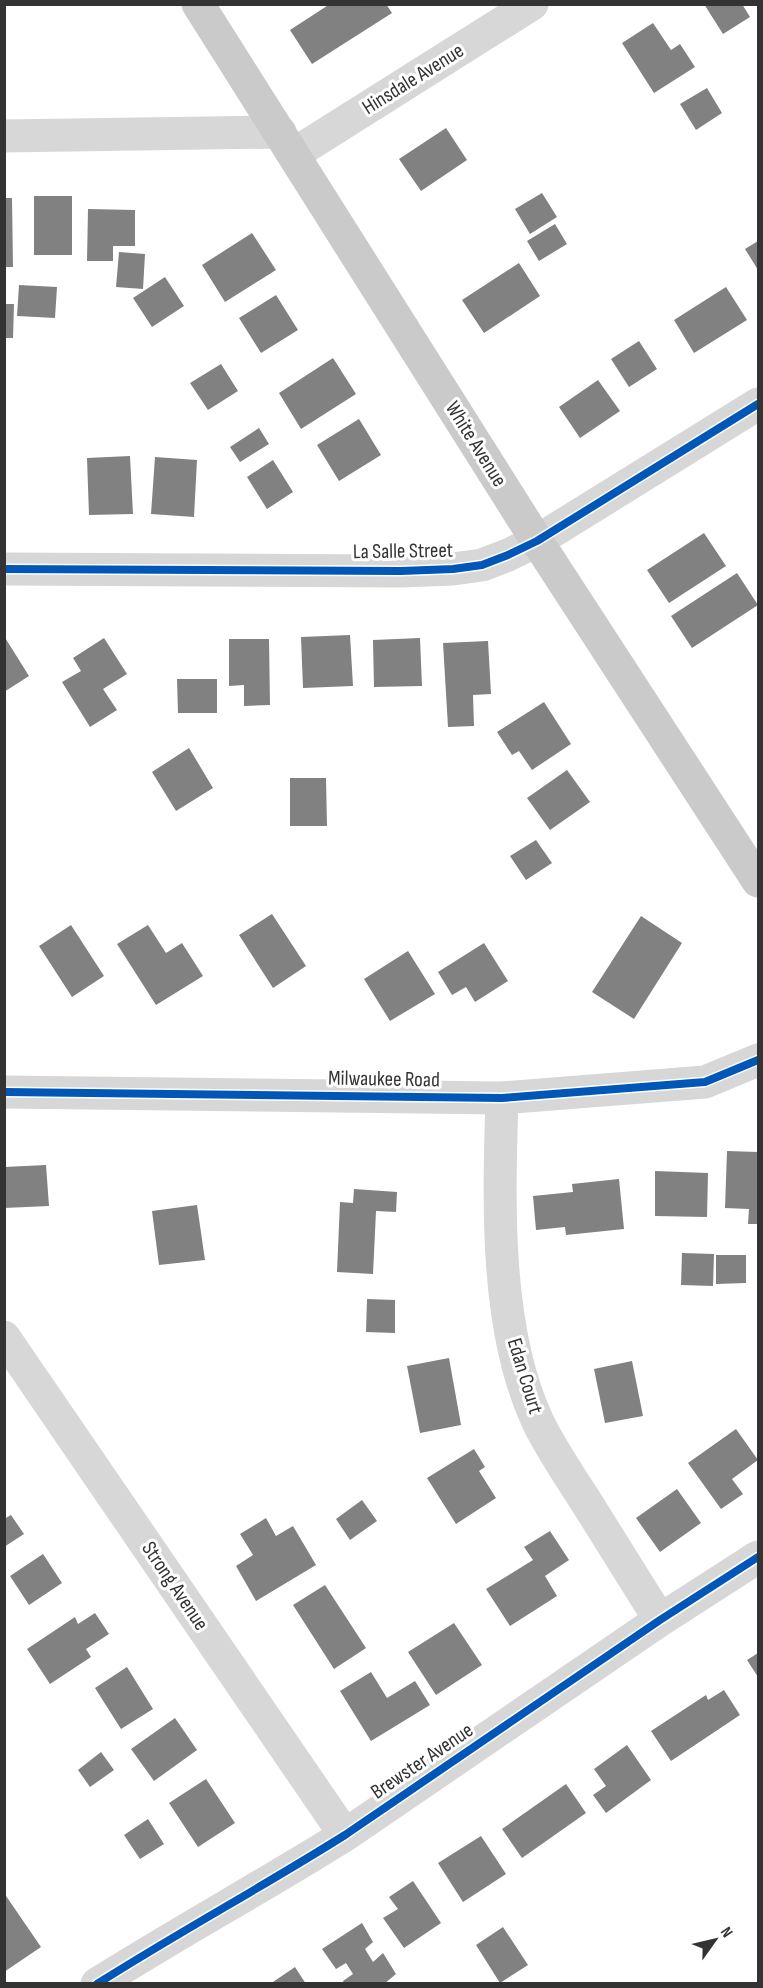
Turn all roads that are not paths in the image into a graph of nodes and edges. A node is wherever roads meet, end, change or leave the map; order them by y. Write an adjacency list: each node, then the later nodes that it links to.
1 (198, 4): 4 (main road, White Avenue)
2 (532, 4): 4 (street, Hinsdale Avenue)
3 (4, 136): 4 (street)
4 (287, 143): 6 (main road, White Avenue)
5 (759, 404): 6 (street, La Salle Street)
6 (537, 541): 7 (street, La Salle Street); 8 (main road, White Avenue)
7 (4, 568)
8 (759, 881)
9 (759, 1060): 11 (street, Milwaukee Road)
10 (4, 1092): 11 (street, Milwaukee Road)
11 (502, 1098): 14 (street, Edan Court)
12 (4, 1337): 15 (street, Strong Avenue)
13 (759, 1557): 14 (street, Brewster Avenue)
14 (660, 1620): 15 (street, Brewster Avenue)
15 (345, 1835): 16 (street, Brewster Avenue)
16 (97, 1983)

